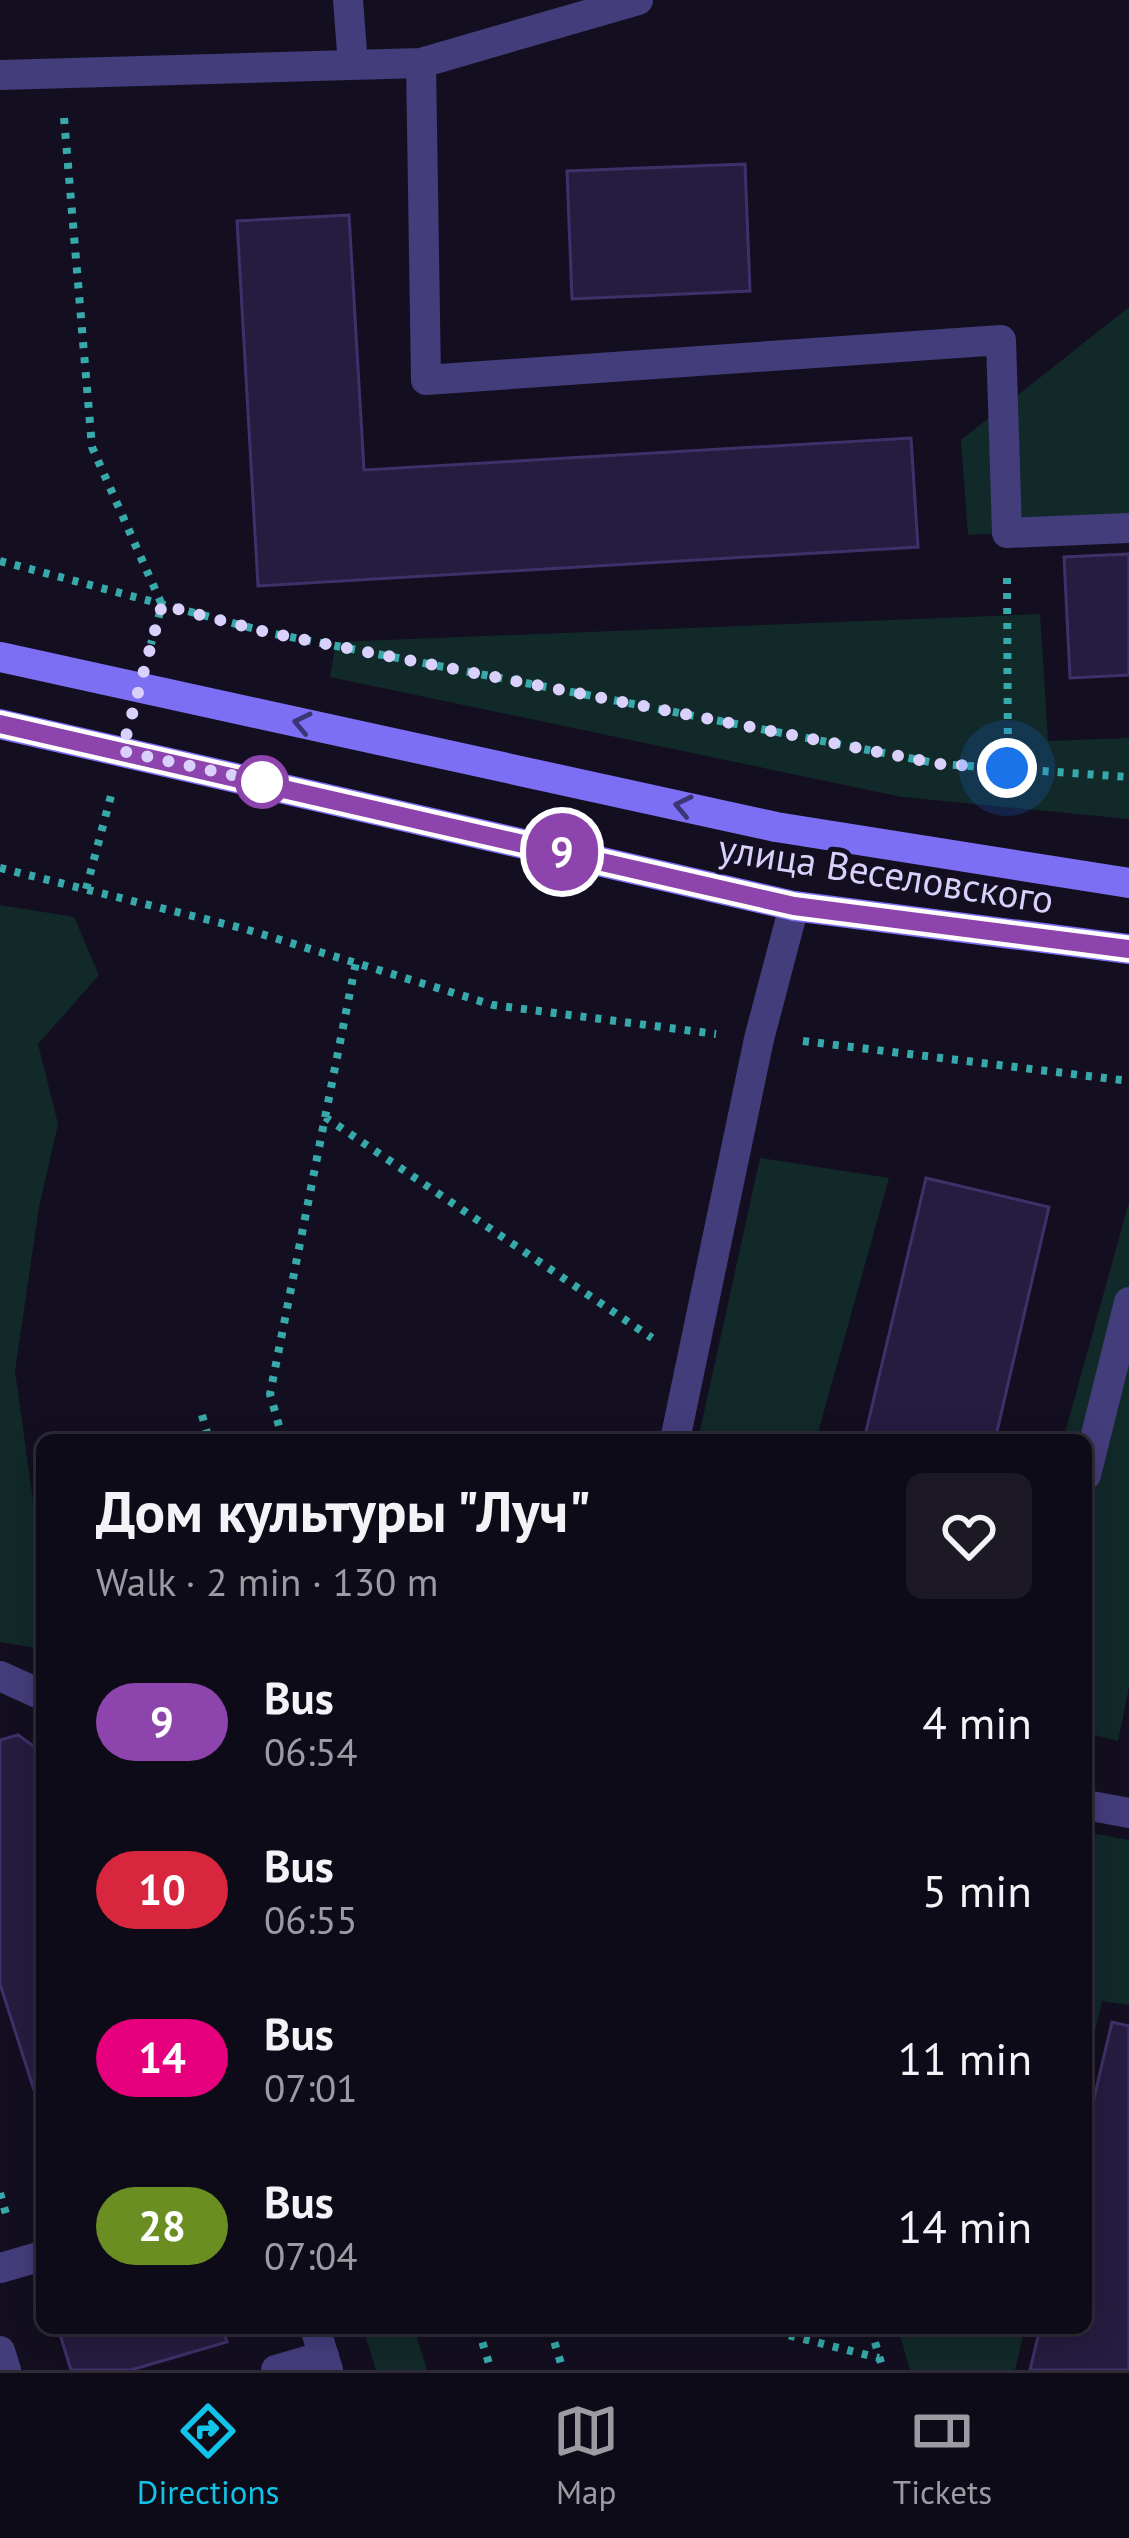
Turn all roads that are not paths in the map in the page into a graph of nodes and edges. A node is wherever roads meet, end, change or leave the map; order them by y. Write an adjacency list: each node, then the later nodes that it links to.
1 (348, 0): 4 (lane)
2 (638, 0): 3 (lane)
3 (421, 63): 4 (lane); 6 (lane)
4 (353, 65): 5 (lane)
5 (0, 75)
6 (1129, 528)
7 (0, 657): 9 (main road, улица Веселовского, one-way to 7)
8 (0, 724): 10 (main road, улица Веселовского)
9 (1129, 883)
10 (794, 906): 11 (main road, улица Веселовского); 13 (lane)
11 (1129, 949)
12 (1129, 1302): 14 (lane)
13 (676, 1434)
14 (1092, 1450)
15 (0, 1676): 16 (lane)
16 (36, 1692)
17 (1092, 1805): 18 (lane)
18 (1129, 1813)
19 (36, 2258): 20 (lane)
20 (0, 2269)
21 (0, 2351): 23 (lane)
22 (322, 2351): 24 (lane)
23 (6, 2370)
24 (276, 2370)

